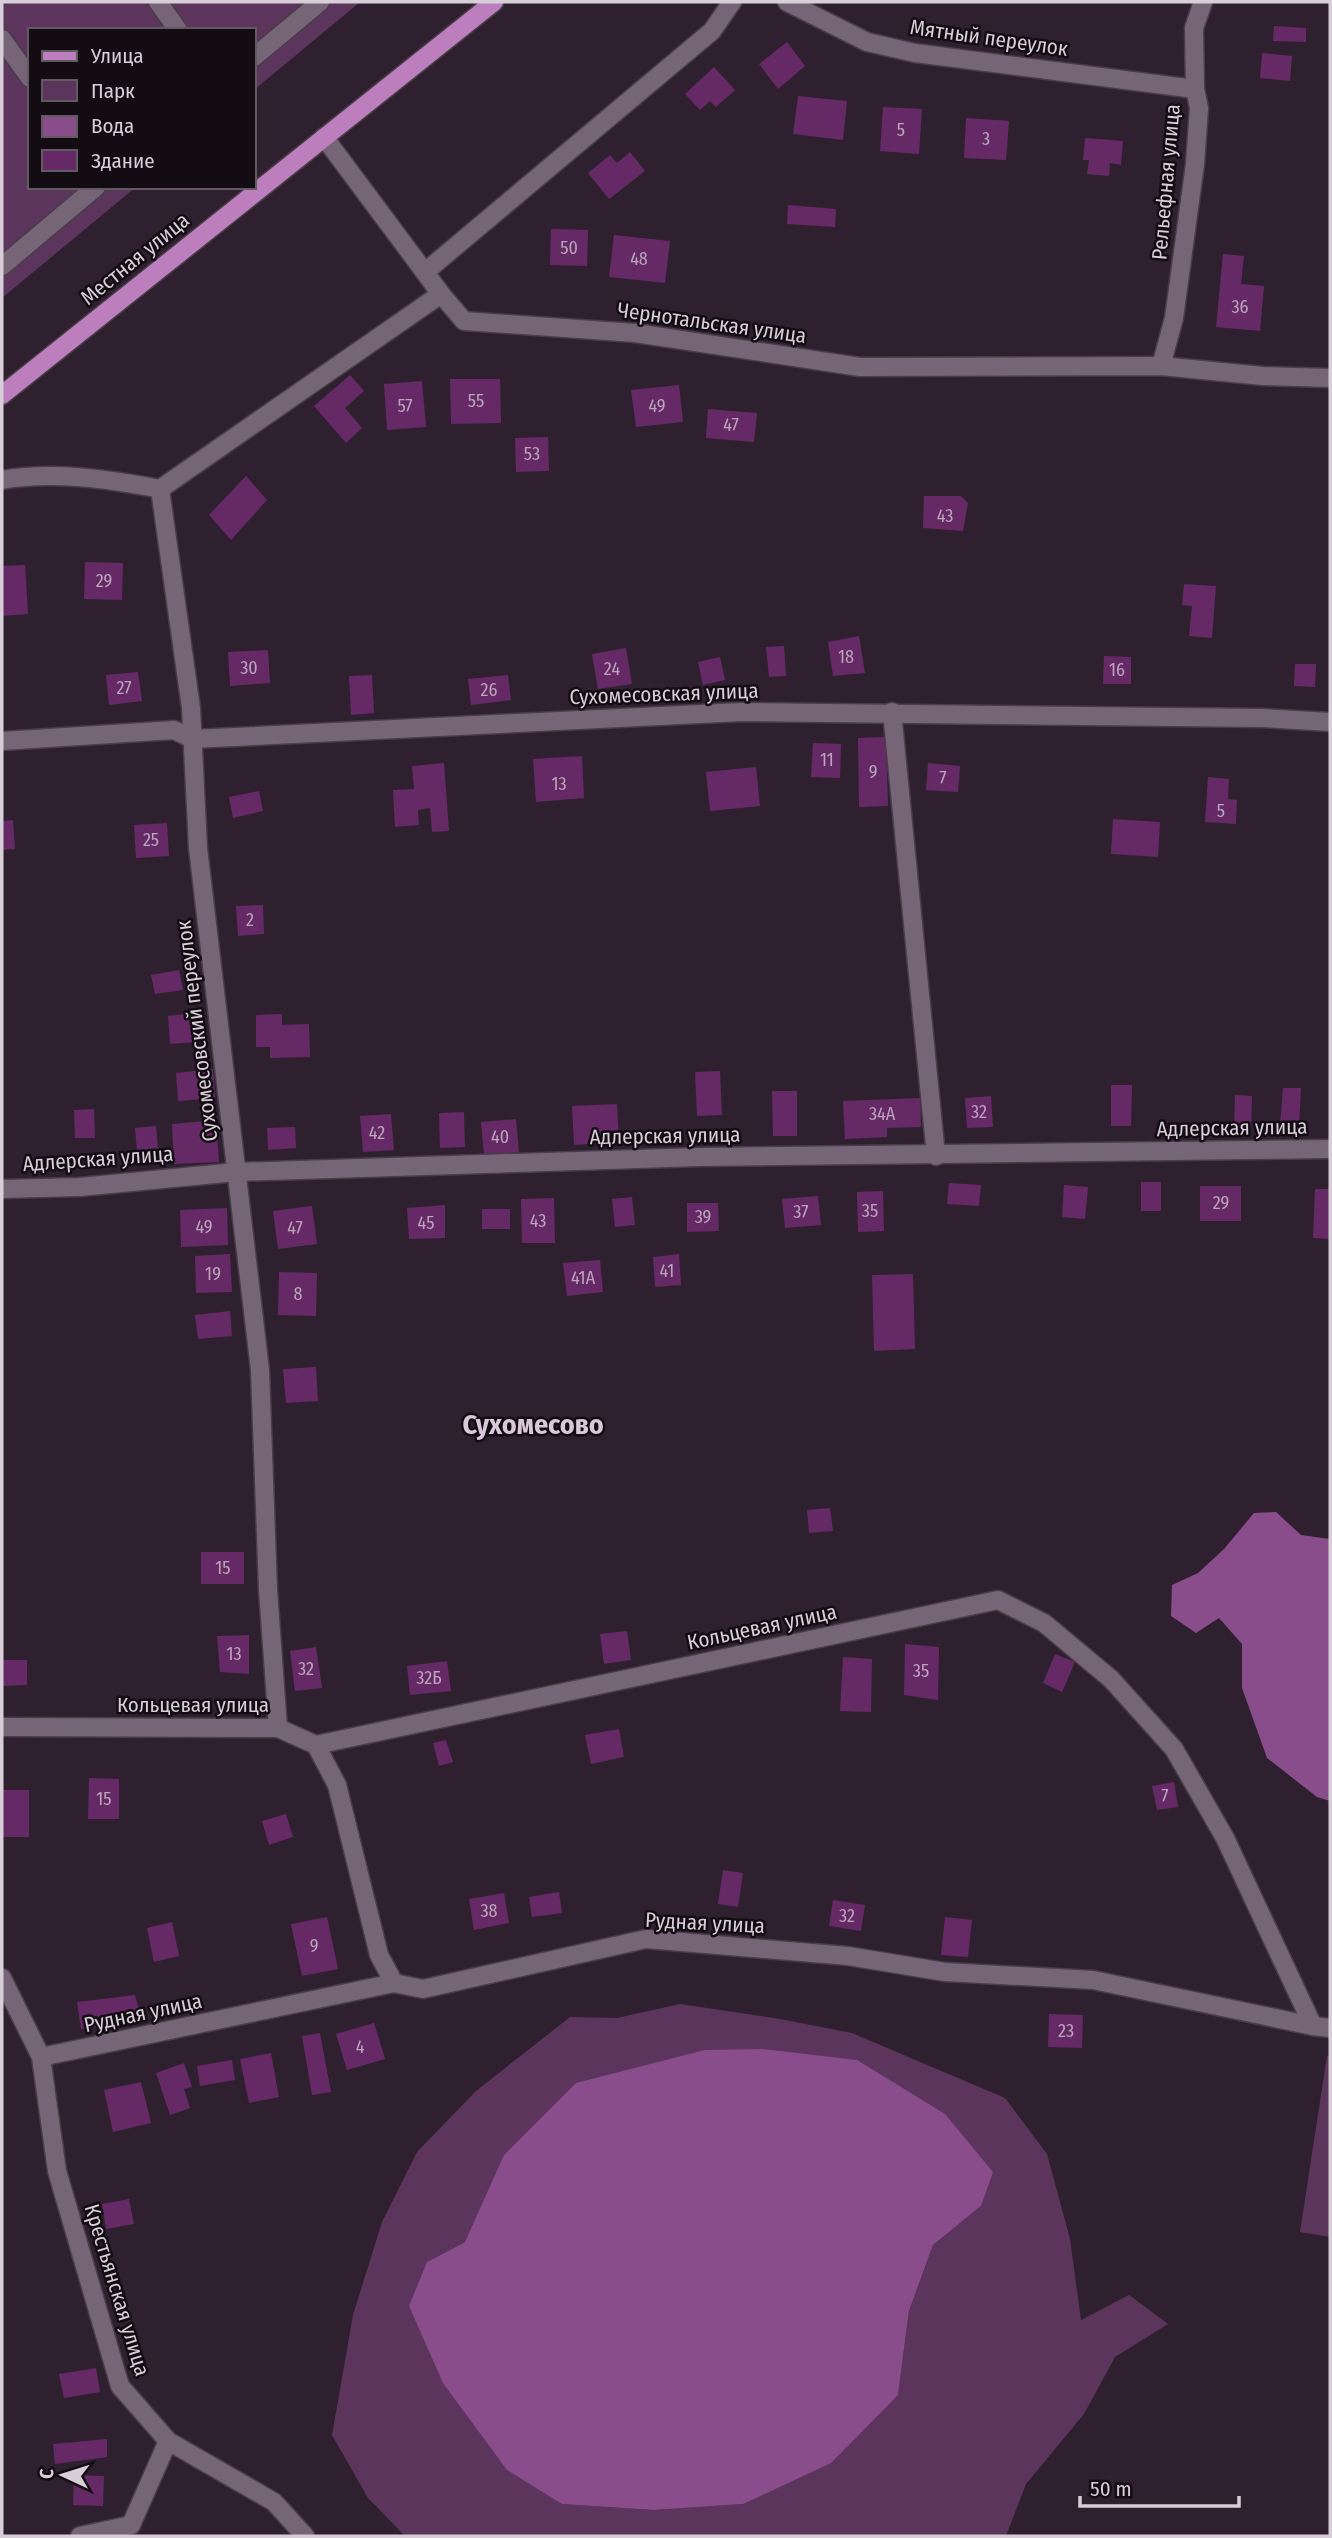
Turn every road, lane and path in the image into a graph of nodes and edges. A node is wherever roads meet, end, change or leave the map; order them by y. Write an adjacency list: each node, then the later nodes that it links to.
1 (158, 2): 7 (street)
2 (320, 2): 9 (street)
3 (494, 2): 12 (main road, Местная улица)
4 (732, 2): 15 (street)
5 (787, 2): 11 (street, Мятный переулок)
6 (1203, 2): 11 (street, Рельефная улица)
7 (177, 28)
8 (2, 39): 10 (street)
9 (256, 55)
10 (28, 75)
11 (1195, 89): 17 (street, Рельефная улица)
12 (324, 137): 15 (street, Чернотальская улица); 19 (main road, Местная улица)
13 (94, 189): 14 (street)
14 (2, 266)
15 (425, 272): 16 (street, Чернотальская улица)
16 (442, 294): 17 (street, Чернотальская улица); 21 (street)
17 (1161, 366): 18 (street, Чернотальская улица)
18 (1330, 378)
19 (2, 395)
20 (2, 480): 21 (street)
21 (160, 489): 24 (street, Сухомесовский переулок)
22 (892, 712): 23 (street, Сухомесовская улица); 24 (street, Сухомесовская улица); 27 (street)
23 (1330, 722)
24 (193, 739): 25 (street, Сухомесовская улица); 28 (street, Сухомесовский переулок)
25 (2, 741)
26 (1330, 1149): 27 (street, Адлерская улица)
27 (936, 1156): 28 (street, Адлерская улица)
28 (236, 1172): 29 (street, Адлерская улица); 31 (street, Сухомесовский переулок)
29 (2, 1189)
30 (2, 1727): 31 (street, Кольцевая улица)
31 (278, 1728): 32 (street, Кольцевая улица)
32 (316, 1745): 34 (street); 35 (street, Кольцевая улица)
33 (2, 1978): 36 (street, Крестьянская улица)
34 (394, 1983): 35 (street, Рудная улица); 36 (street, Рудная улица)
35 (1322, 2027)
36 (41, 2057): 37 (street, Крестьянская улица)
37 (168, 2441): 38 (street); 39 (street, Крестьянская улица)
38 (80, 2536)
39 (305, 2536)

